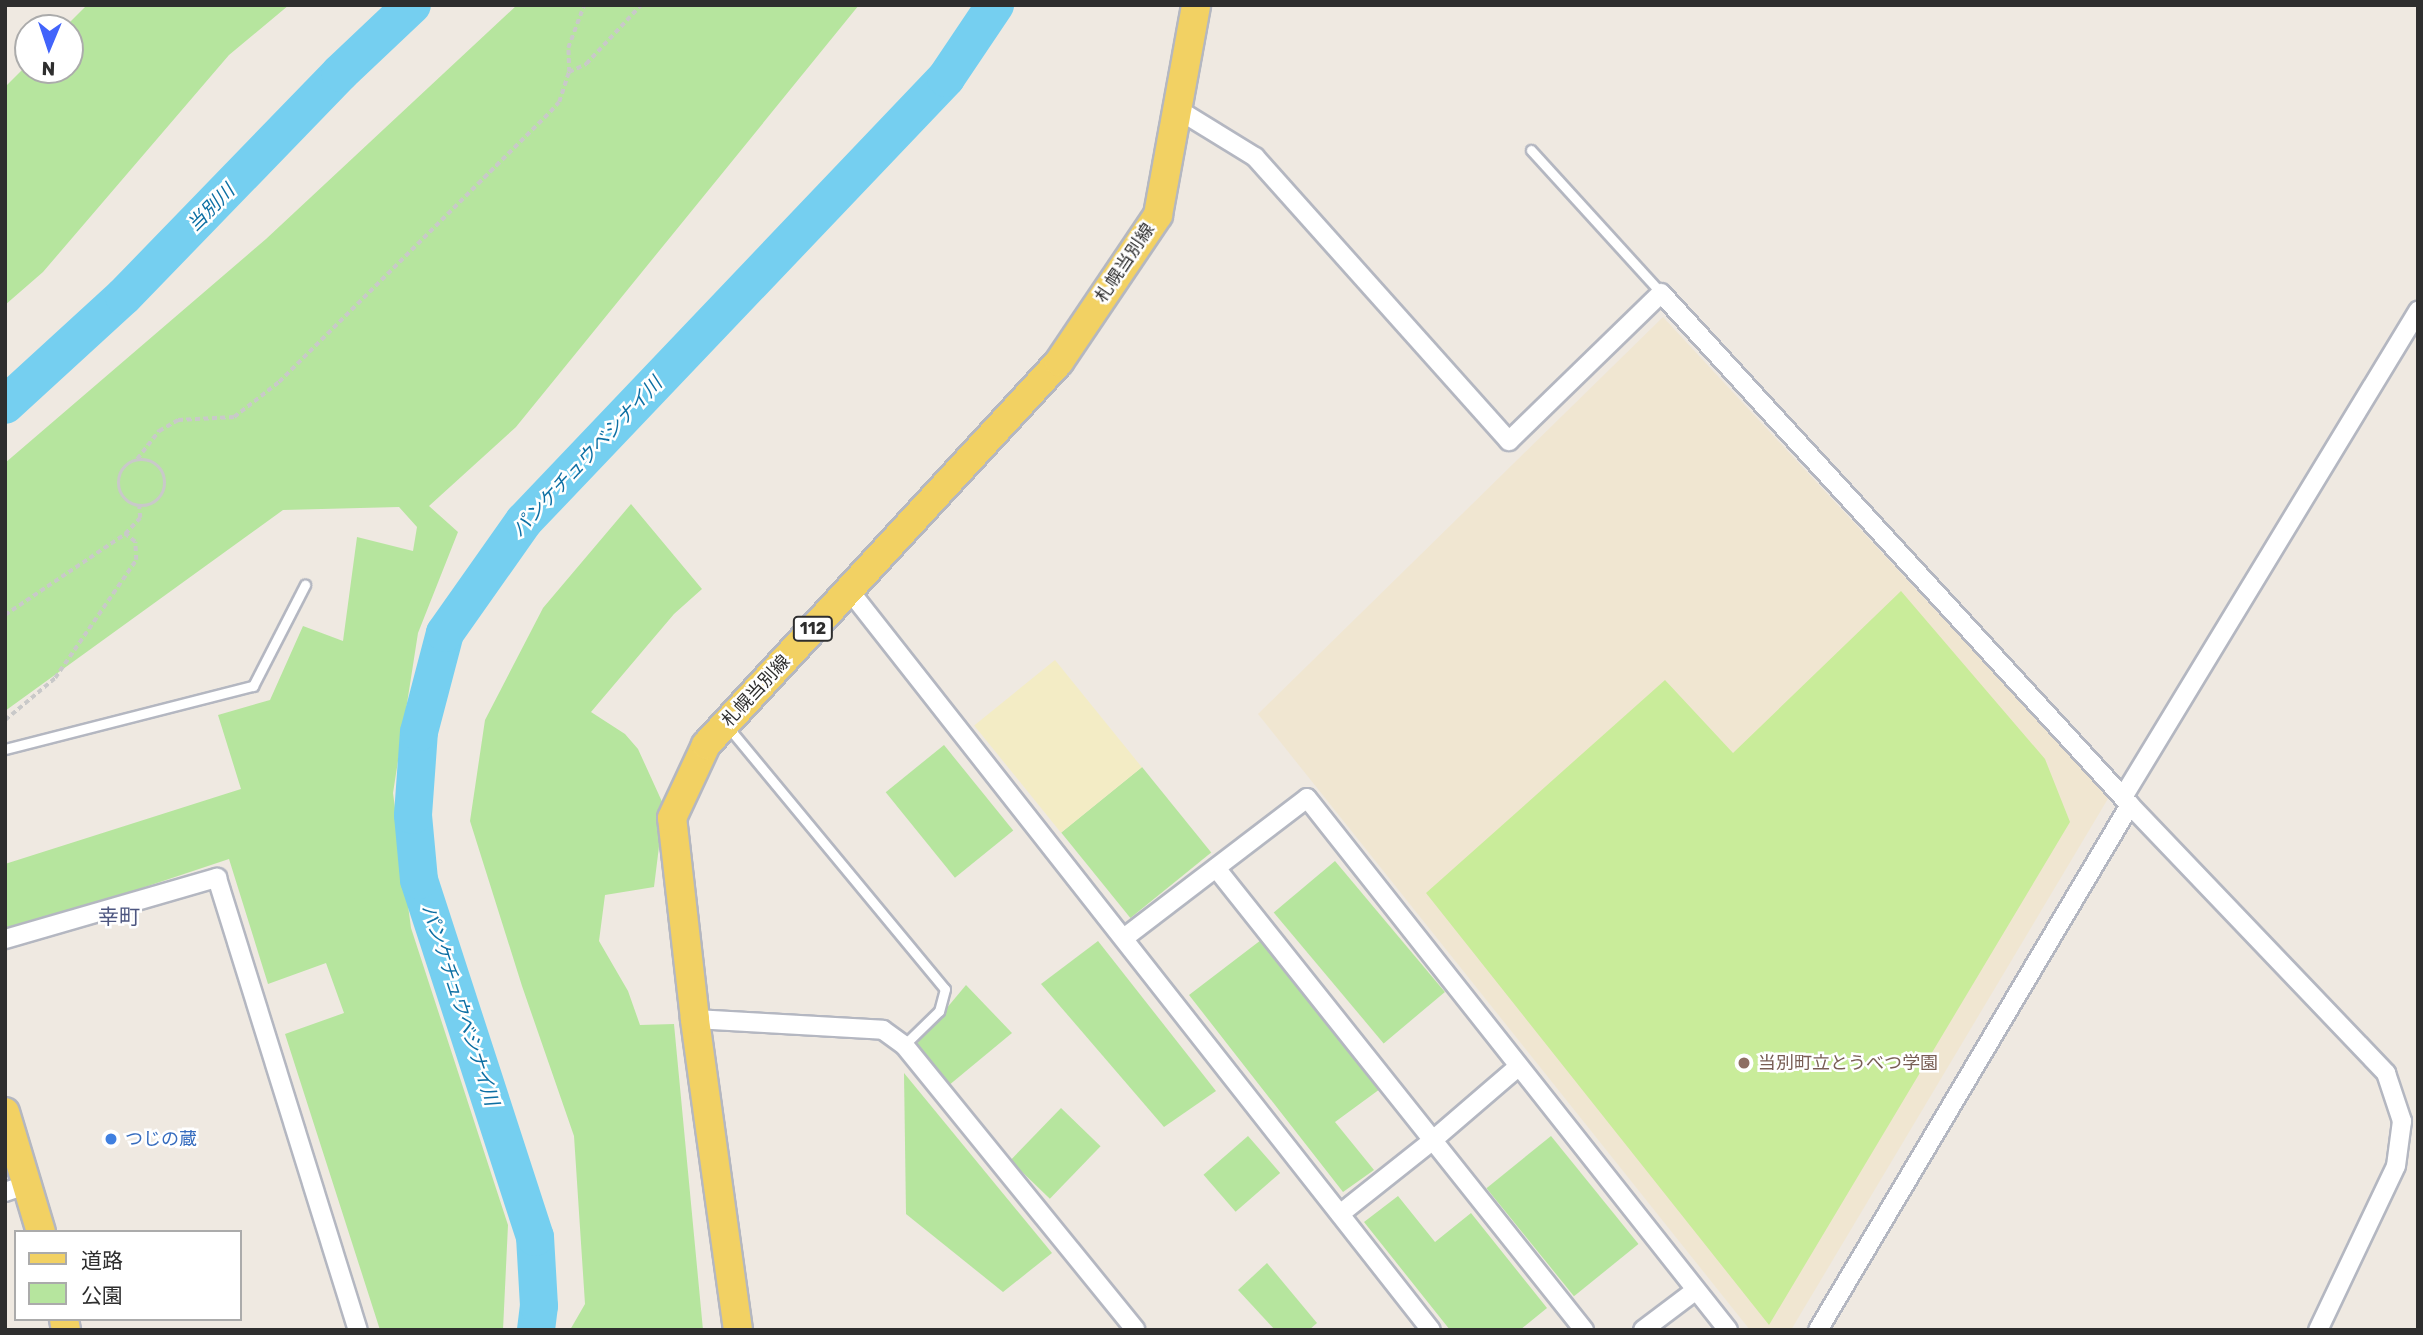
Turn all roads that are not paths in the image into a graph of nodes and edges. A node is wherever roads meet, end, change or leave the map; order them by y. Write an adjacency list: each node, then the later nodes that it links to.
1 (1196, 5): 2 (main road, 札幌当別線 / 112)
2 (1177, 109): 4 (street); 7 (main road, 札幌当別線 / 112)
3 (1531, 150): 4 (lane)
4 (1661, 293): 10 (street)
5 (2418, 312): 10 (street)
6 (305, 585): 9 (lane)
7 (849, 590): 8 (main road, 札幌当別線 / 112); 12 (street)
8 (725, 725): 14 (main road, 札幌当別線 / 112); 15 (lane)
9 (5, 749)
10 (2127, 801): 30 (street); 31 (street)
11 (1216, 868): 12 (street); 16 (street); 18 (street)
12 (1124, 938): 20 (street)
13 (5, 939): 23 (street)
14 (695, 1019): 15 (street); 24 (main road, 札幌当別線 / 112)
15 (904, 1045): 25 (street)
16 (1520, 1066): 18 (street); 22 (street)
17 (5, 1112): 19 (main road)
18 (1433, 1140): 20 (street); 27 (street)
19 (17, 1188): 21 (main road)
20 (1340, 1214): 26 (street)
21 (40, 1230)
22 (1696, 1290): 28 (street); 29 (street)
23 (358, 1330)
24 (738, 1330)
25 (1136, 1330)
26 (1431, 1330)
27 (1584, 1330)
28 (1643, 1330)
29 (1728, 1330)
30 (1818, 1330)
31 (2318, 1330)

